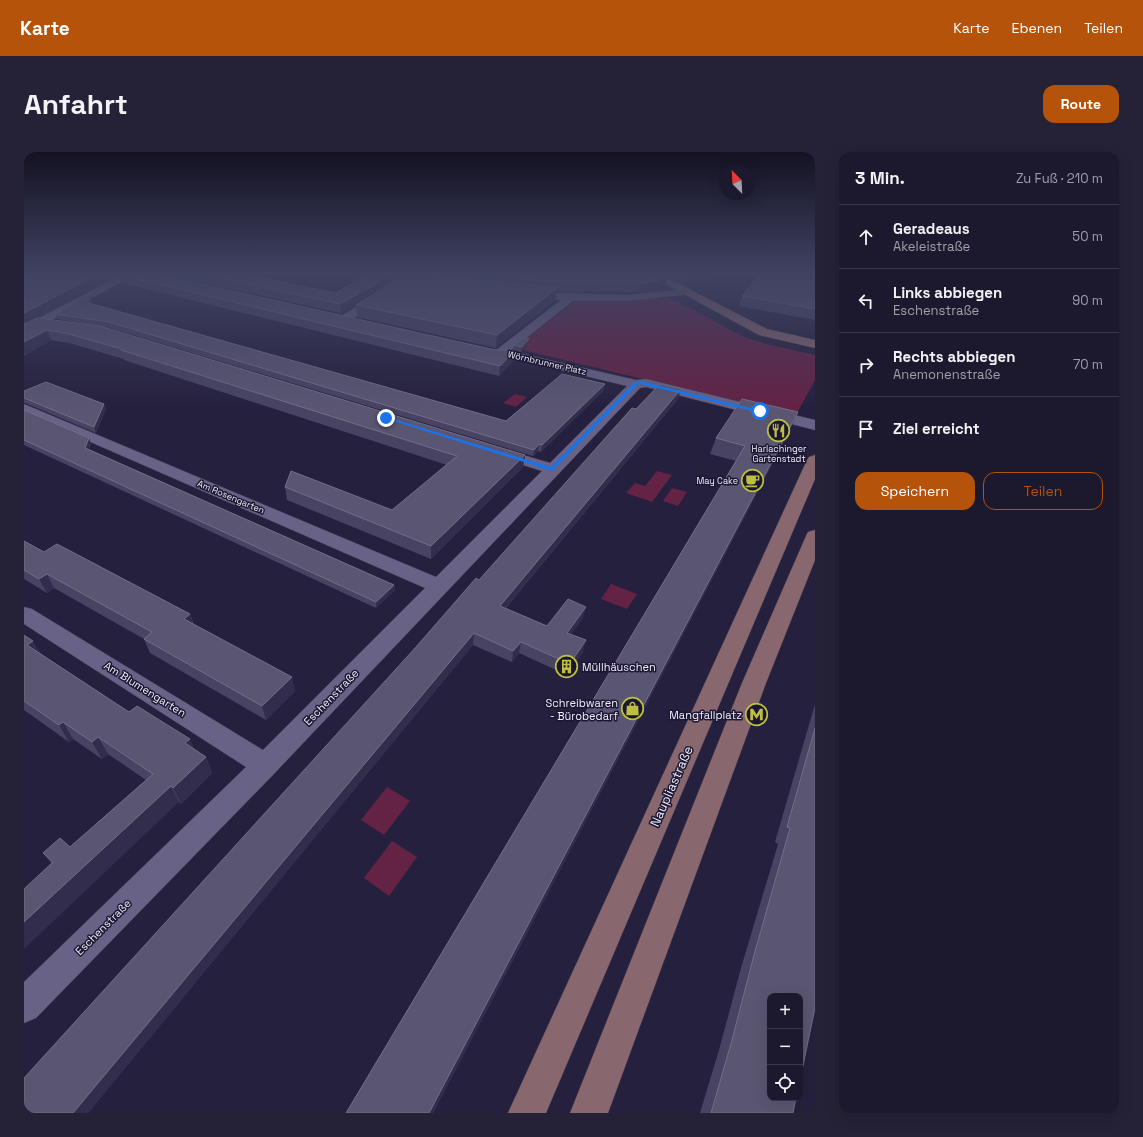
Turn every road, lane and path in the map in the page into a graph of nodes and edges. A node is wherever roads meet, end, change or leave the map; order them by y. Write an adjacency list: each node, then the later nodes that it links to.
1 (46, 319): 5 (street)
2 (343, 319): 6 (street)
3 (546, 319): 11 (street, Wörnbrunner Platz)
4 (738, 319): 9 (street)
5 (40, 322): 7 (street); 8 (street)
6 (359, 323)
7 (62, 325)
8 (24, 331)
9 (815, 344)
10 (475, 349): 11 (street)
11 (500, 353): 12 (street, Wörnbrunner Platz)
12 (636, 384): 14 (street, Wörnbrunner Platz); 17 (street, Eschenstraße)
13 (24, 408): 19 (street, Am Rosengarten)
14 (815, 425)
15 (481, 447): 17 (street)
16 (815, 460): 23 (street, Naupliastraße)
17 (552, 469): 19 (street, Eschenstraße)
18 (815, 536): 24 (street)
19 (438, 586): 21 (street, Eschenstraße)
20 (24, 614): 21 (street, Am Blumengarten)
21 (265, 765): 22 (street, Eschenstraße)
22 (24, 1006)
23 (527, 1113)
24 (589, 1113)

